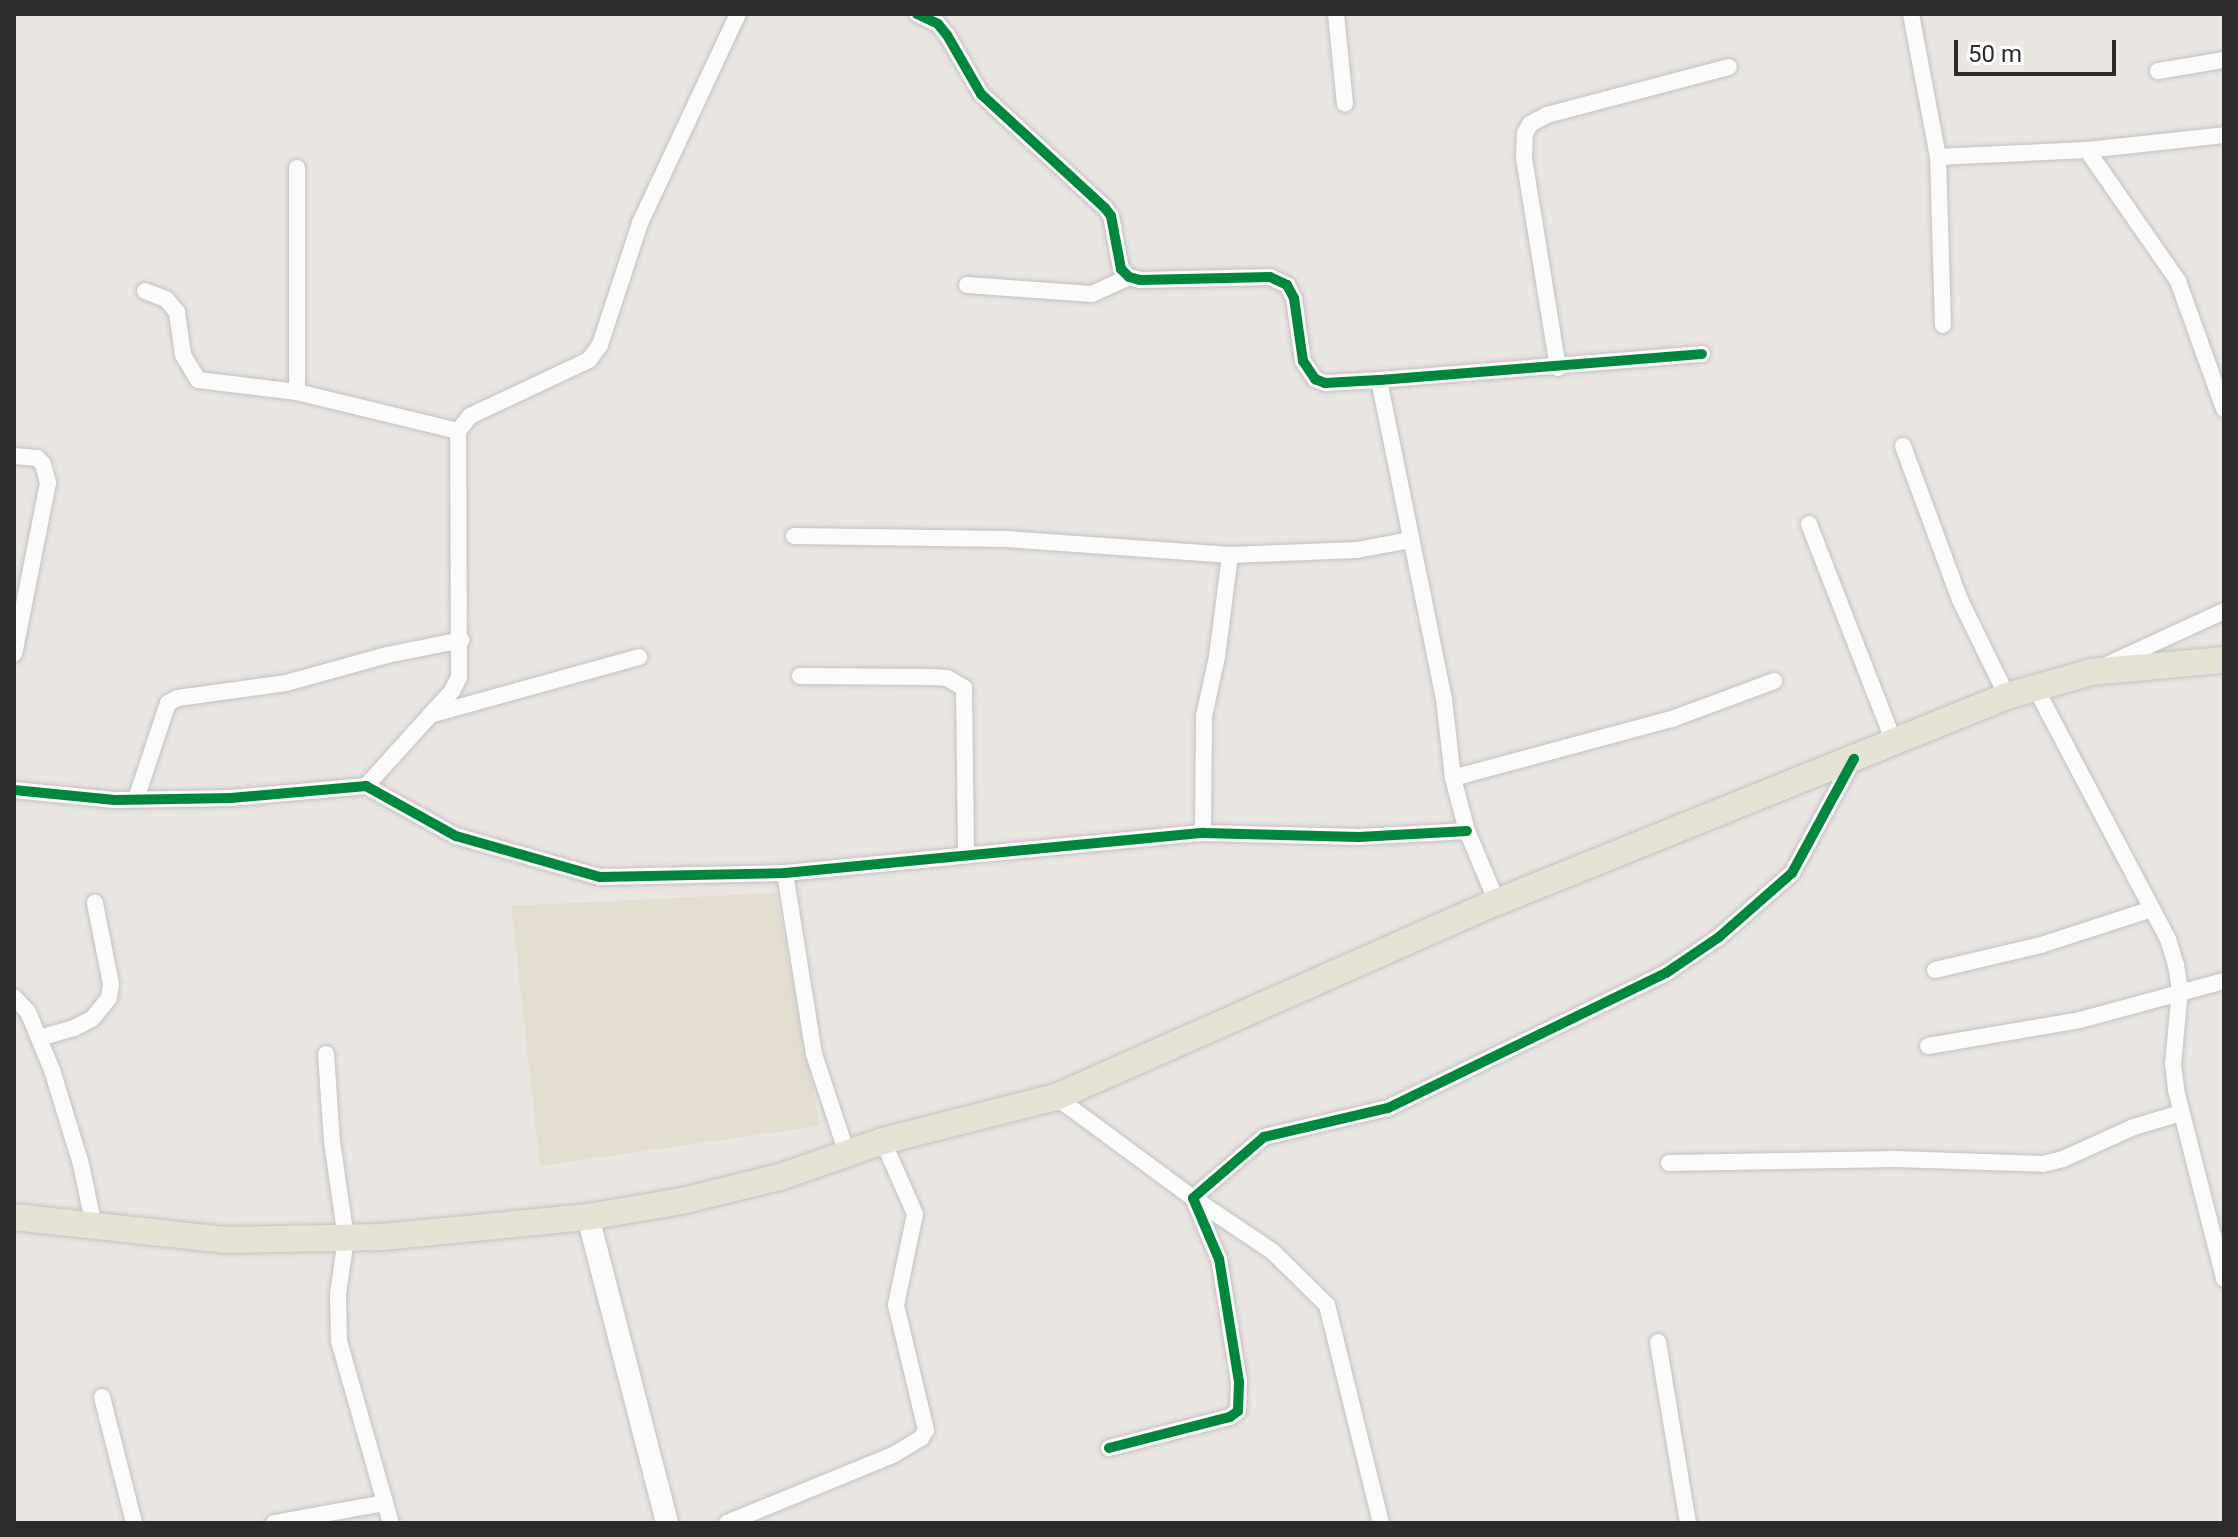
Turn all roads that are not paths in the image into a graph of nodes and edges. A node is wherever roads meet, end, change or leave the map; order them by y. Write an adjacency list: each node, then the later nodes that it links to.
1 (738, 14): 22 (street)
2 (917, 14): 13 (street)
3 (1336, 14): 8 (street)
4 (1911, 14): 11 (street)
5 (2224, 60): 7 (street)
6 (1729, 67): 18 (street)
7 (2158, 71)
8 (1345, 104)
9 (2224, 135): 10 (street)
10 (2087, 150): 11 (street); 21 (street)
11 (1938, 157): 16 (street)
12 (297, 168): 20 (street)
13 (1129, 277): 14 (street); 19 (street)
14 (967, 285)
15 (145, 291): 20 (street)
16 (1943, 325)
17 (1702, 354): 18 (street)
18 (1558, 368): 19 (street)
19 (1379, 380): 27 (street)
20 (297, 392): 22 (street)
21 (2224, 409)
22 (458, 431): 30 (street)
23 (1903, 446): 38 (street)
24 (14, 456): 31 (street)
25 (1809, 524): 40 (street)
26 (794, 536): 28 (street)
27 (1411, 540): 28 (street); 42 (street)
28 (1230, 555): 47 (street)
29 (2224, 611): 34 (street)
30 (462, 640): 39 (street); 45 (street)
31 (14, 654)
32 (639, 657): 39 (street)
33 (2224, 660): 34 (main road)
34 (2091, 672): 37 (main road)
35 (800, 676): 48 (street)
36 (1774, 681): 42 (street)
37 (2035, 687): 38 (main road); 52 (street)
38 (2007, 696): 40 (main road)
39 (429, 715): 43 (street)
40 (1893, 740): 41 (main road)
41 (1854, 759): 50 (main road); 65 (street)
42 (1453, 778): 46 (street)
43 (366, 786): 45 (street); 49 (street)
44 (14, 790): 45 (street)
45 (136, 799)
46 (1467, 831): 47 (street); 50 (street)
47 (1203, 833): 48 (street)
48 (966, 855): 49 (street)
49 (785, 873): 63 (street)
50 (1497, 902): 60 (main road)
51 (95, 903): 57 (street)
52 (2152, 909): 53 (street); 55 (street)
53 (1935, 970)
54 (2224, 981): 55 (street)
55 (2180, 990): 58 (street); 61 (street)
56 (14, 997): 57 (street)
57 (39, 1038): 68 (street)
58 (1928, 1046)
59 (326, 1054): 69 (street)
60 (1056, 1097): 62 (main road); 65 (street)
61 (2181, 1113): 64 (street); 70 (street)
62 (883, 1141): 63 (main road); 79 (street)
63 (847, 1154): 67 (main road)
64 (1669, 1163)
65 (1193, 1198): 73 (street); 80 (street)
66 (14, 1217): 68 (main road)
67 (588, 1217): 69 (main road); 78 (street)
68 (94, 1227): 69 (main road)
69 (346, 1238): 74 (street)
70 (2224, 1279)
71 (1658, 1342): 81 (street)
72 (102, 1397): 75 (street)
73 (1109, 1448)
74 (385, 1503): 76 (street); 77 (street)
75 (134, 1523)
76 (274, 1523)
77 (391, 1523)
78 (667, 1523)
79 (727, 1523)
80 (1381, 1523)
81 (1688, 1523)

